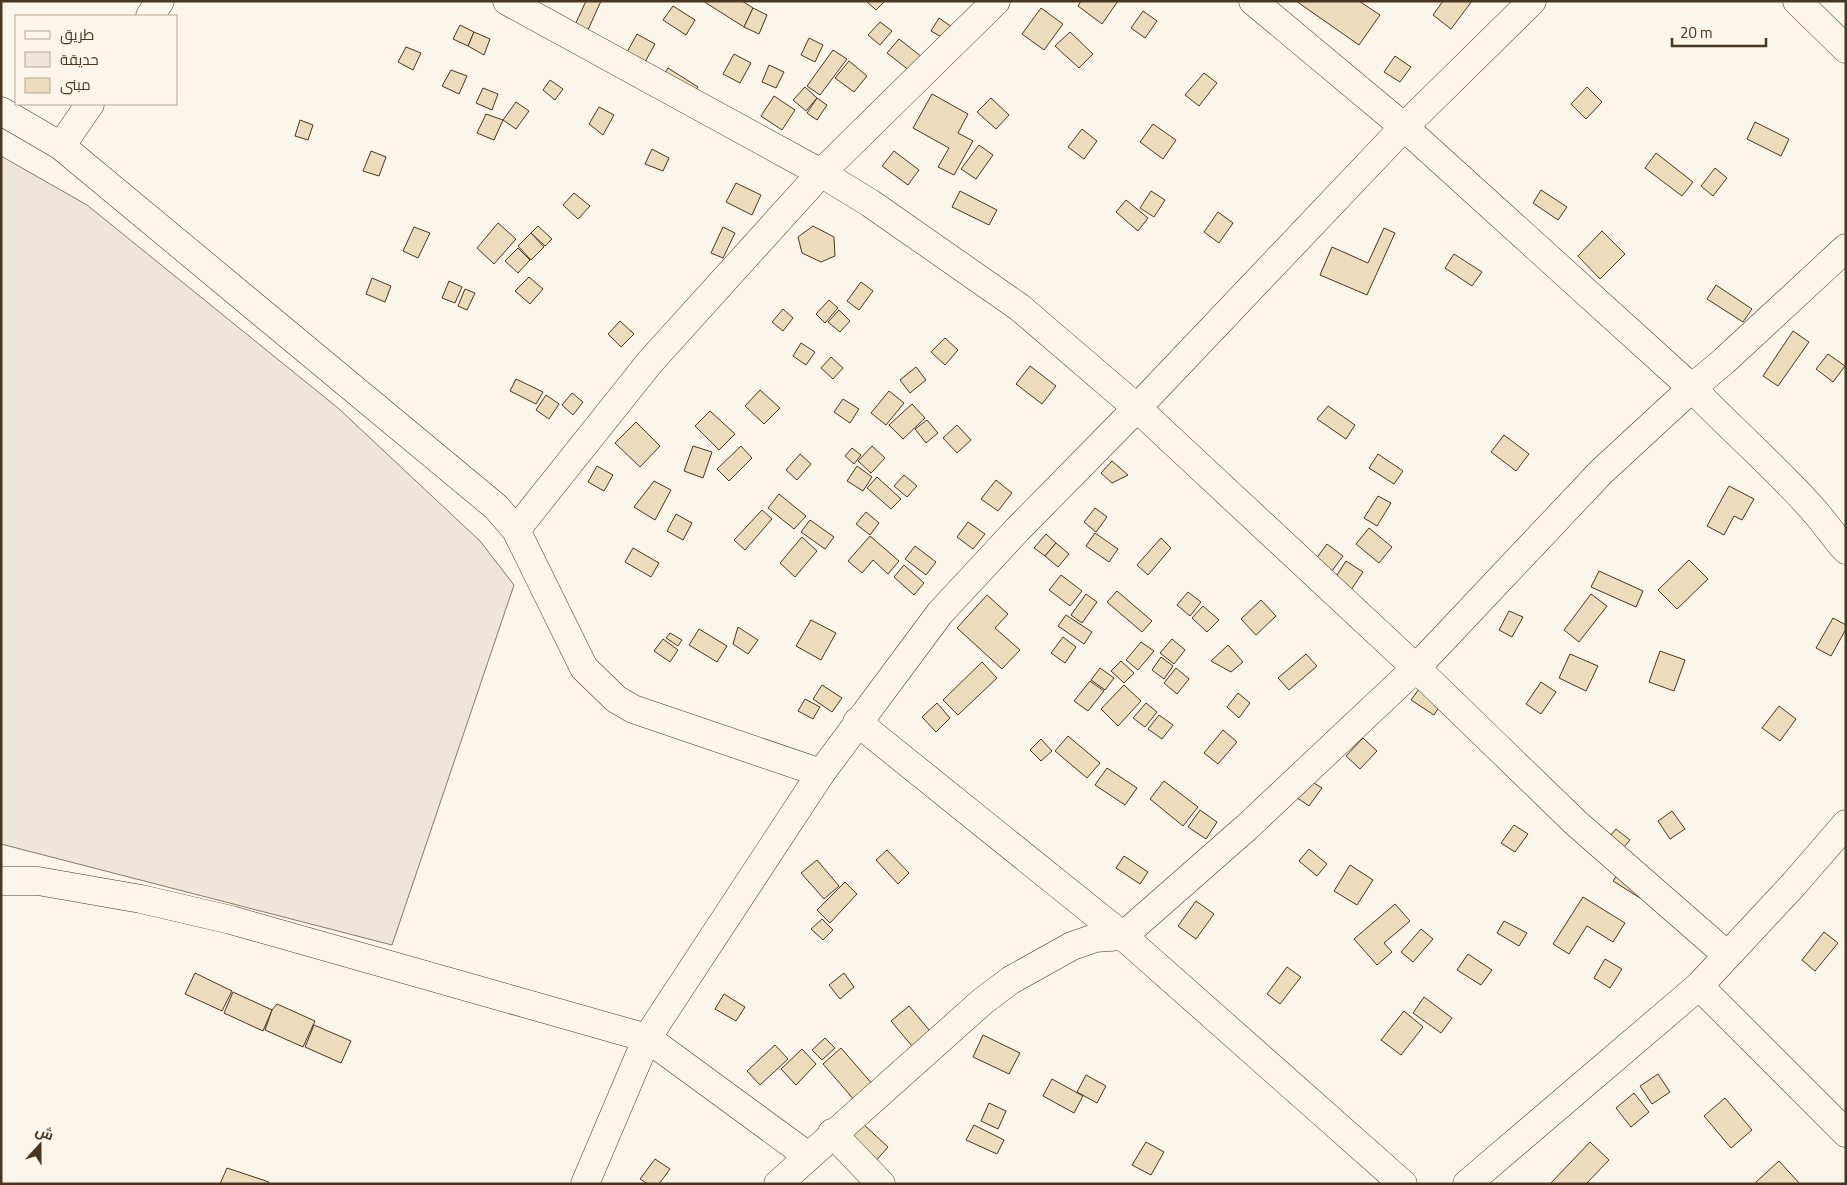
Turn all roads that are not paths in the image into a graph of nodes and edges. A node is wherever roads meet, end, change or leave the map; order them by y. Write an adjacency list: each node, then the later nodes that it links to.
1 (160, 1): 7 (street)
2 (996, 1): 13 (street)
3 (1253, 1): 11 (street)
4 (1532, 1): 11 (street)
5 (1797, 1): 8 (street)
6 (516, 3): 13 (street)
7 (151, 15)
8 (1846, 49)
9 (89, 105): 12 (street)
10 (1, 111): 12 (street)
11 (1404, 127): 15 (street); 16 (street)
12 (61, 146): 17 (street)
13 (821, 173): 16 (street); 17 (street)
14 (1846, 248): 15 (street)
15 (1692, 388): 18 (street); 19 (street)
16 (1137, 408): 19 (street); 20 (street)
17 (516, 530): 21 (street)
18 (1846, 550)
19 (1416, 668): 24 (street); 25 (street)
20 (858, 722): 21 (street); 24 (street)
21 (820, 773): 27 (street)
22 (1846, 824): 25 (street)
23 (1, 881): 27 (street)
24 (1123, 936): 28 (street); 34 (street)
25 (1728, 955): 26 (street)
26 (1699, 986): 29 (street); 35 (street)
27 (646, 1038): 30 (street); 31 (street)
28 (832, 1133): 30 (street); 33 (street)
29 (1846, 1133)
30 (808, 1156): 32 (street)
31 (585, 1184)
32 (778, 1184)
33 (881, 1184)
34 (1403, 1184)
35 (1467, 1184)

